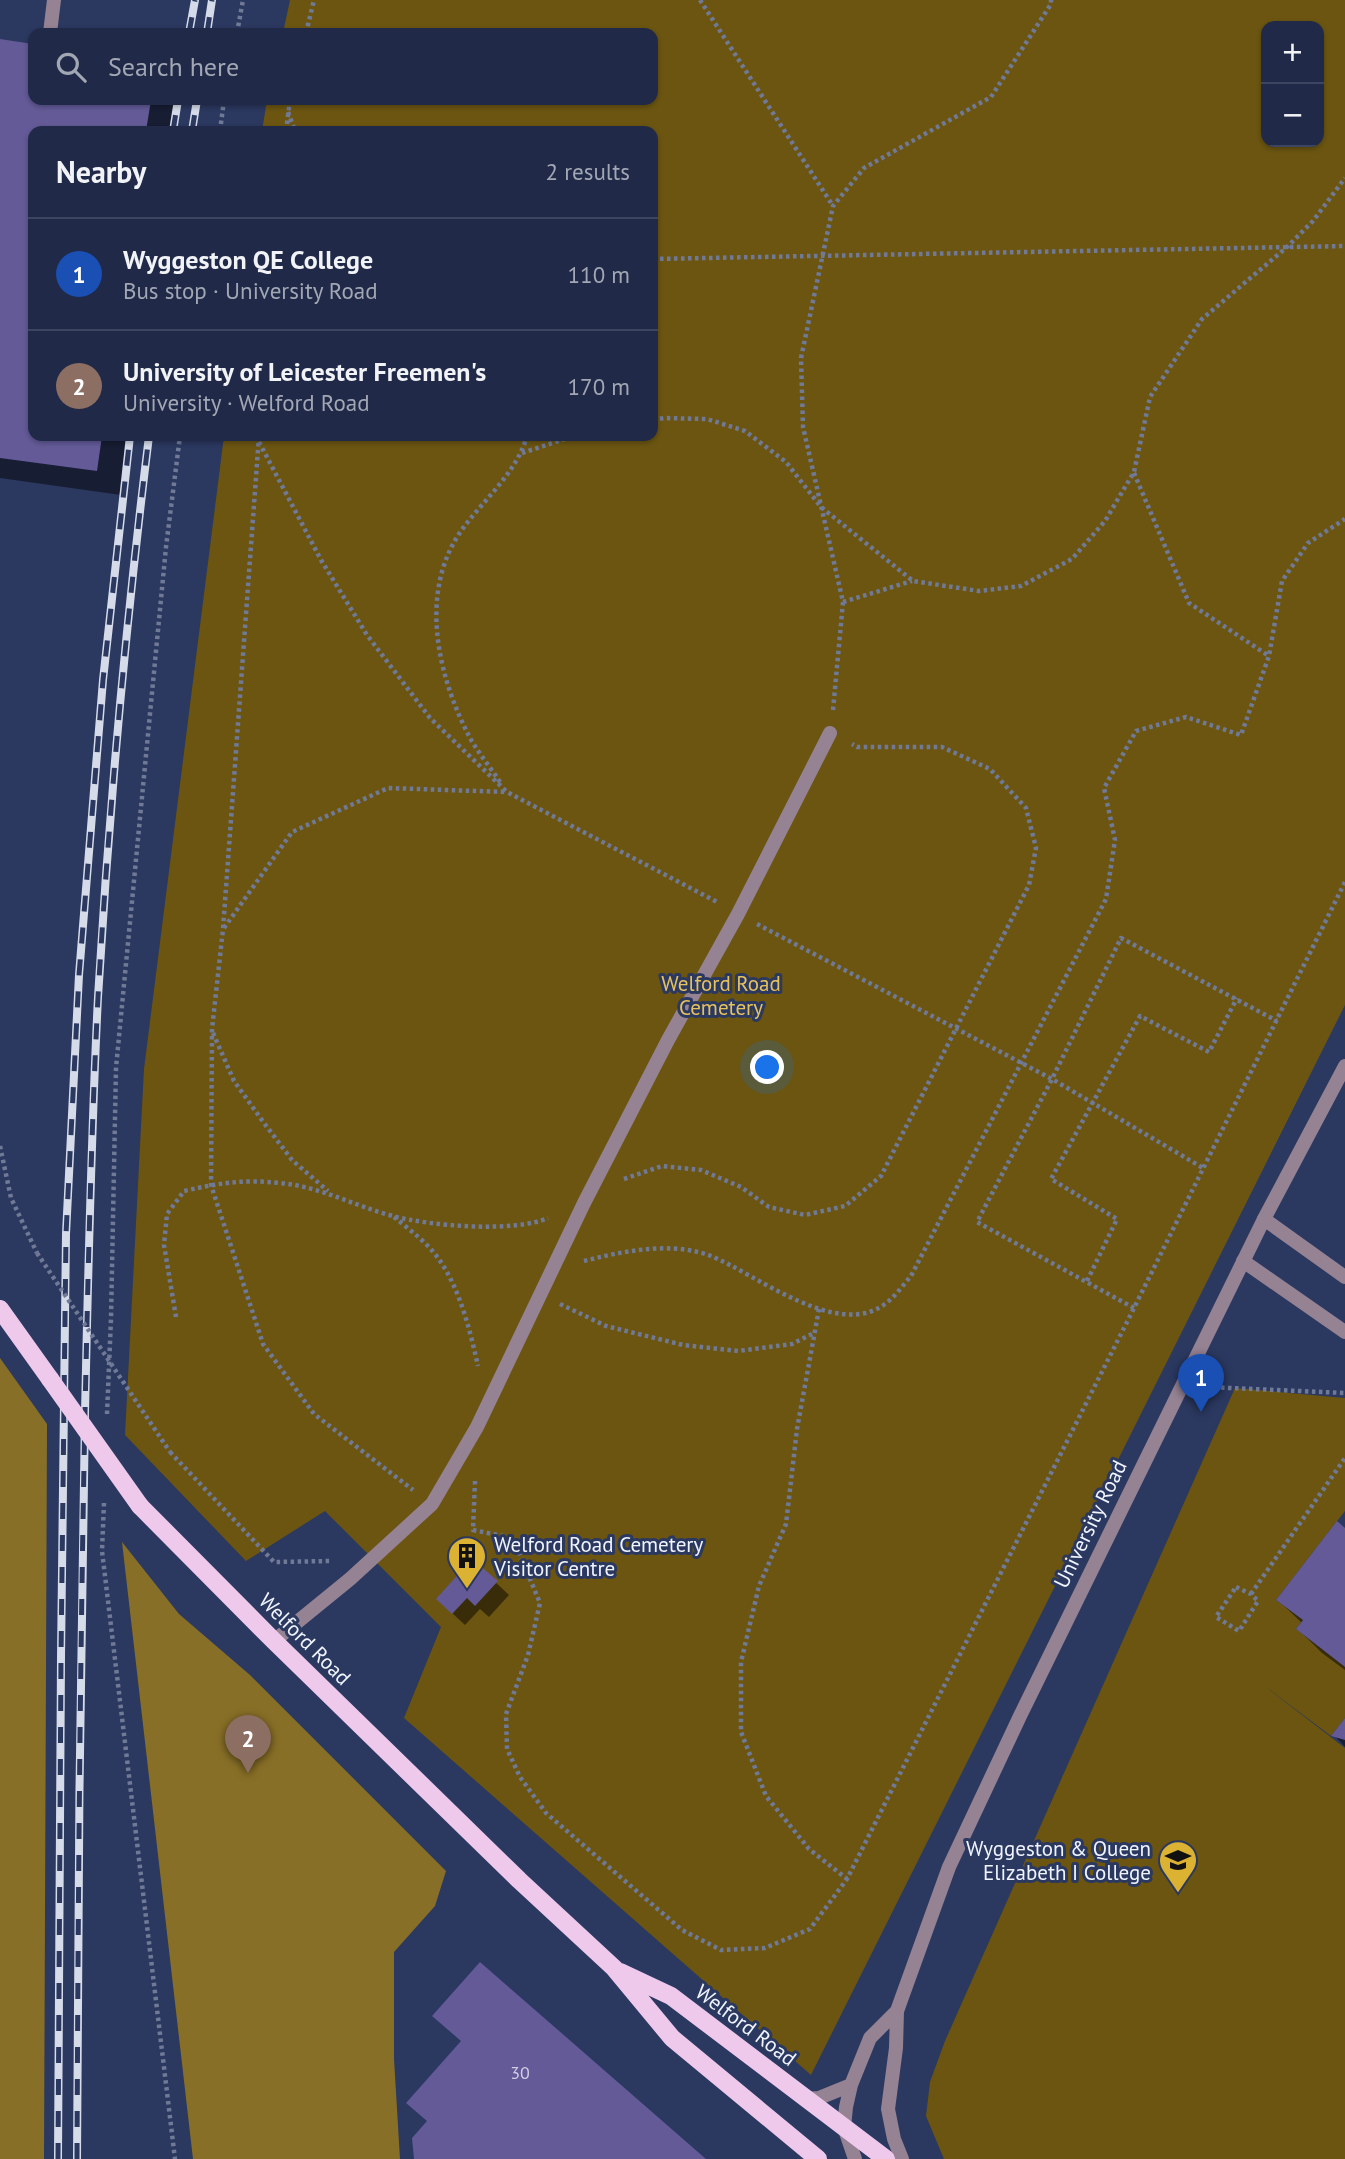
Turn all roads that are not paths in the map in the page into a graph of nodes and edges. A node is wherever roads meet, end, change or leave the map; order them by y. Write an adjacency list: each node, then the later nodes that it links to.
1 (54, 0): 2 (street)
2 (51, 28)
3 (830, 733): 10 (street)
4 (1345, 1066): 5 (street, University Road)
5 (1264, 1219): 6 (street, University Road); 7 (street)
6 (1243, 1261): 9 (street); 12 (street, University Road)
7 (1345, 1277)
8 (0, 1309): 10 (main road, Welford Road, bridge)
9 (1345, 1332)
10 (274, 1641): 11 (main road, Welford Road)
11 (614, 1968): 14 (main road, Welford Road); 16 (main road, Welford Road)
12 (897, 2011): 13 (street, University Road); 19 (street, University Road)
13 (852, 2085): 14 (street); 15 (street)
14 (805, 2099): 15 (main road, Welford Road)
15 (844, 2127): 17 (street); 18 (main road, Welford Road)
16 (818, 2159)
17 (855, 2159)
18 (886, 2159)
19 (902, 2159)

